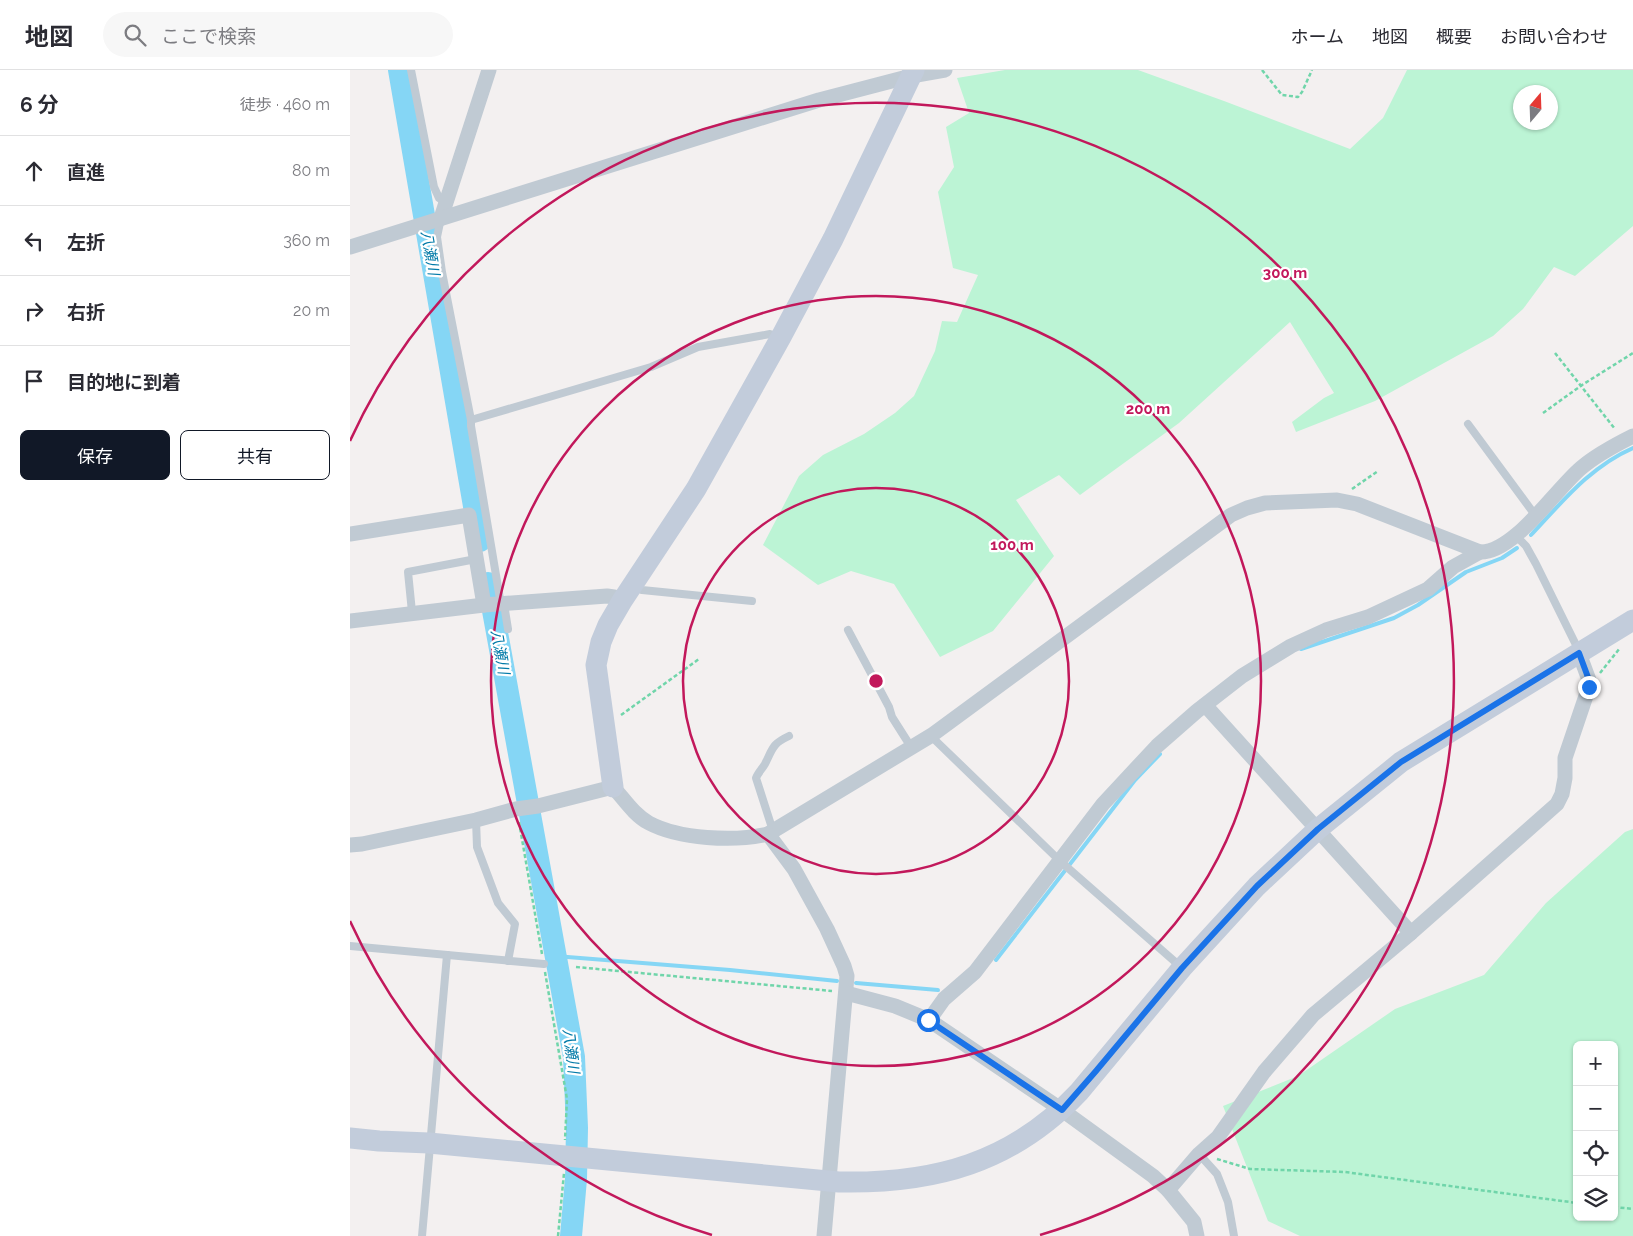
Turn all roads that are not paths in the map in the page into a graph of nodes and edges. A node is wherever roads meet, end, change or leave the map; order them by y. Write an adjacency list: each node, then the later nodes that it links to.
1 (411, 70): 5 (lane)
2 (489, 70): 5 (street)
3 (945, 70): 4 (street)
4 (912, 73): 6 (street); 8 (street)
5 (446, 203): 6 (street)
6 (437, 220): 7 (street); 9 (lane)
7 (350, 247)
8 (781, 337): 9 (lane); 17 (street)
9 (471, 420): 19 (lane)
10 (1468, 424): 12 (lane)
11 (1628, 438): 12 (street)
12 (1535, 515): 14 (street)
13 (350, 534): 16 (street)
14 (1516, 536): 15 (street); 25 (lane)
15 (1480, 552): 26 (street); 27 (street)
16 (476, 559): 19 (street); 20 (lane)
17 (627, 593): 18 (lane); 19 (street); 30 (street)
18 (752, 601)
19 (494, 604): 20 (street); 23 (lane)
20 (412, 612): 22 (street)
21 (1633, 620): 25 (street)
22 (350, 621)
23 (508, 629)
24 (848, 630): 29 (lane)
25 (1579, 653): 32 (street); 36 (street)
26 (1205, 705): 32 (street); 35 (street)
27 (932, 735): 29 (street); 35 (lane)
28 (789, 736): 33 (lane)
29 (912, 747): 33 (street)
30 (613, 787): 31 (street); 33 (street)
31 (476, 820): 34 (street); 39 (lane)
32 (1318, 829): 36 (street); 41 (street)
33 (770, 833): 42 (street)
34 (350, 845)
35 (1060, 861): 41 (lane); 43 (street)
36 (1411, 933): 47 (street)
37 (350, 946): 38 (lane)
38 (447, 955): 39 (lane); 46 (lane)
39 (508, 961): 40 (lane)
40 (544, 964)
41 (1182, 968): 44 (street)
42 (846, 993): 43 (street); 48 (street)
43 (928, 1020): 44 (street)
44 (1062, 1110): 48 (street); 49 (street)
45 (350, 1138): 46 (street)
46 (429, 1143): 48 (street); 50 (lane)
47 (1199, 1154): 49 (street); 53 (lane)
48 (829, 1180): 51 (street)
49 (1168, 1190): 52 (street)
50 (422, 1236)
51 (824, 1236)
52 (1197, 1236)
53 (1234, 1236)

